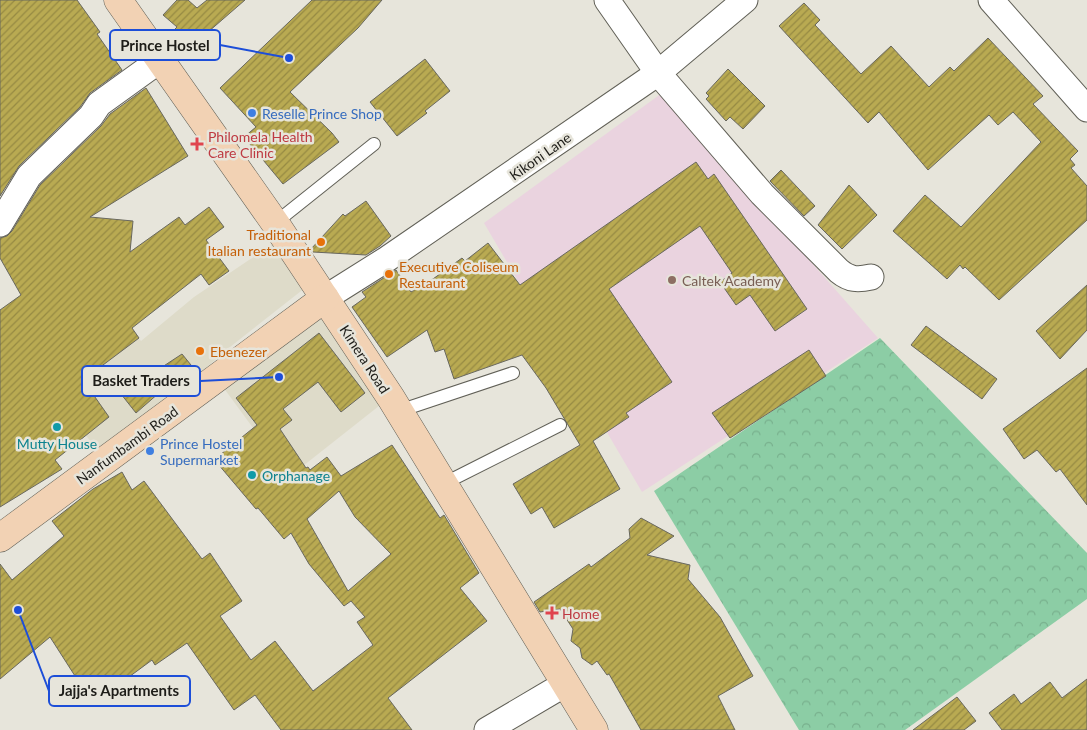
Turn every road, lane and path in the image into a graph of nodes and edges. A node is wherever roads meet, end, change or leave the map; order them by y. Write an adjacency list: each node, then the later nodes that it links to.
1 (118, 0): 5 (street, Kimera Road)
2 (607, 0): 6 (street)
3 (745, 0): 6 (street, Kikoni Lane)
4 (991, 0): 7 (street)
5 (160, 60): 9 (street, Kimera Road); 10 (street)
6 (658, 73): 11 (street); 12 (street, Kikoni Lane)
7 (1087, 109)
8 (374, 144): 9 (lane)
9 (276, 223): 12 (street, Kimera Road)
10 (0, 224)
11 (871, 278)
12 (325, 298): 14 (street, Kimera Road); 17 (street, Nanfumbambi Road)
13 (514, 373): 14 (lane)
14 (399, 411): 16 (street, Kimera Road)
15 (560, 425): 16 (lane)
16 (443, 484): 18 (street, Kimera Road)
17 (0, 538)
18 (565, 684): 19 (street); 20 (street, Kimera Road)
19 (487, 730)
20 (594, 730)

